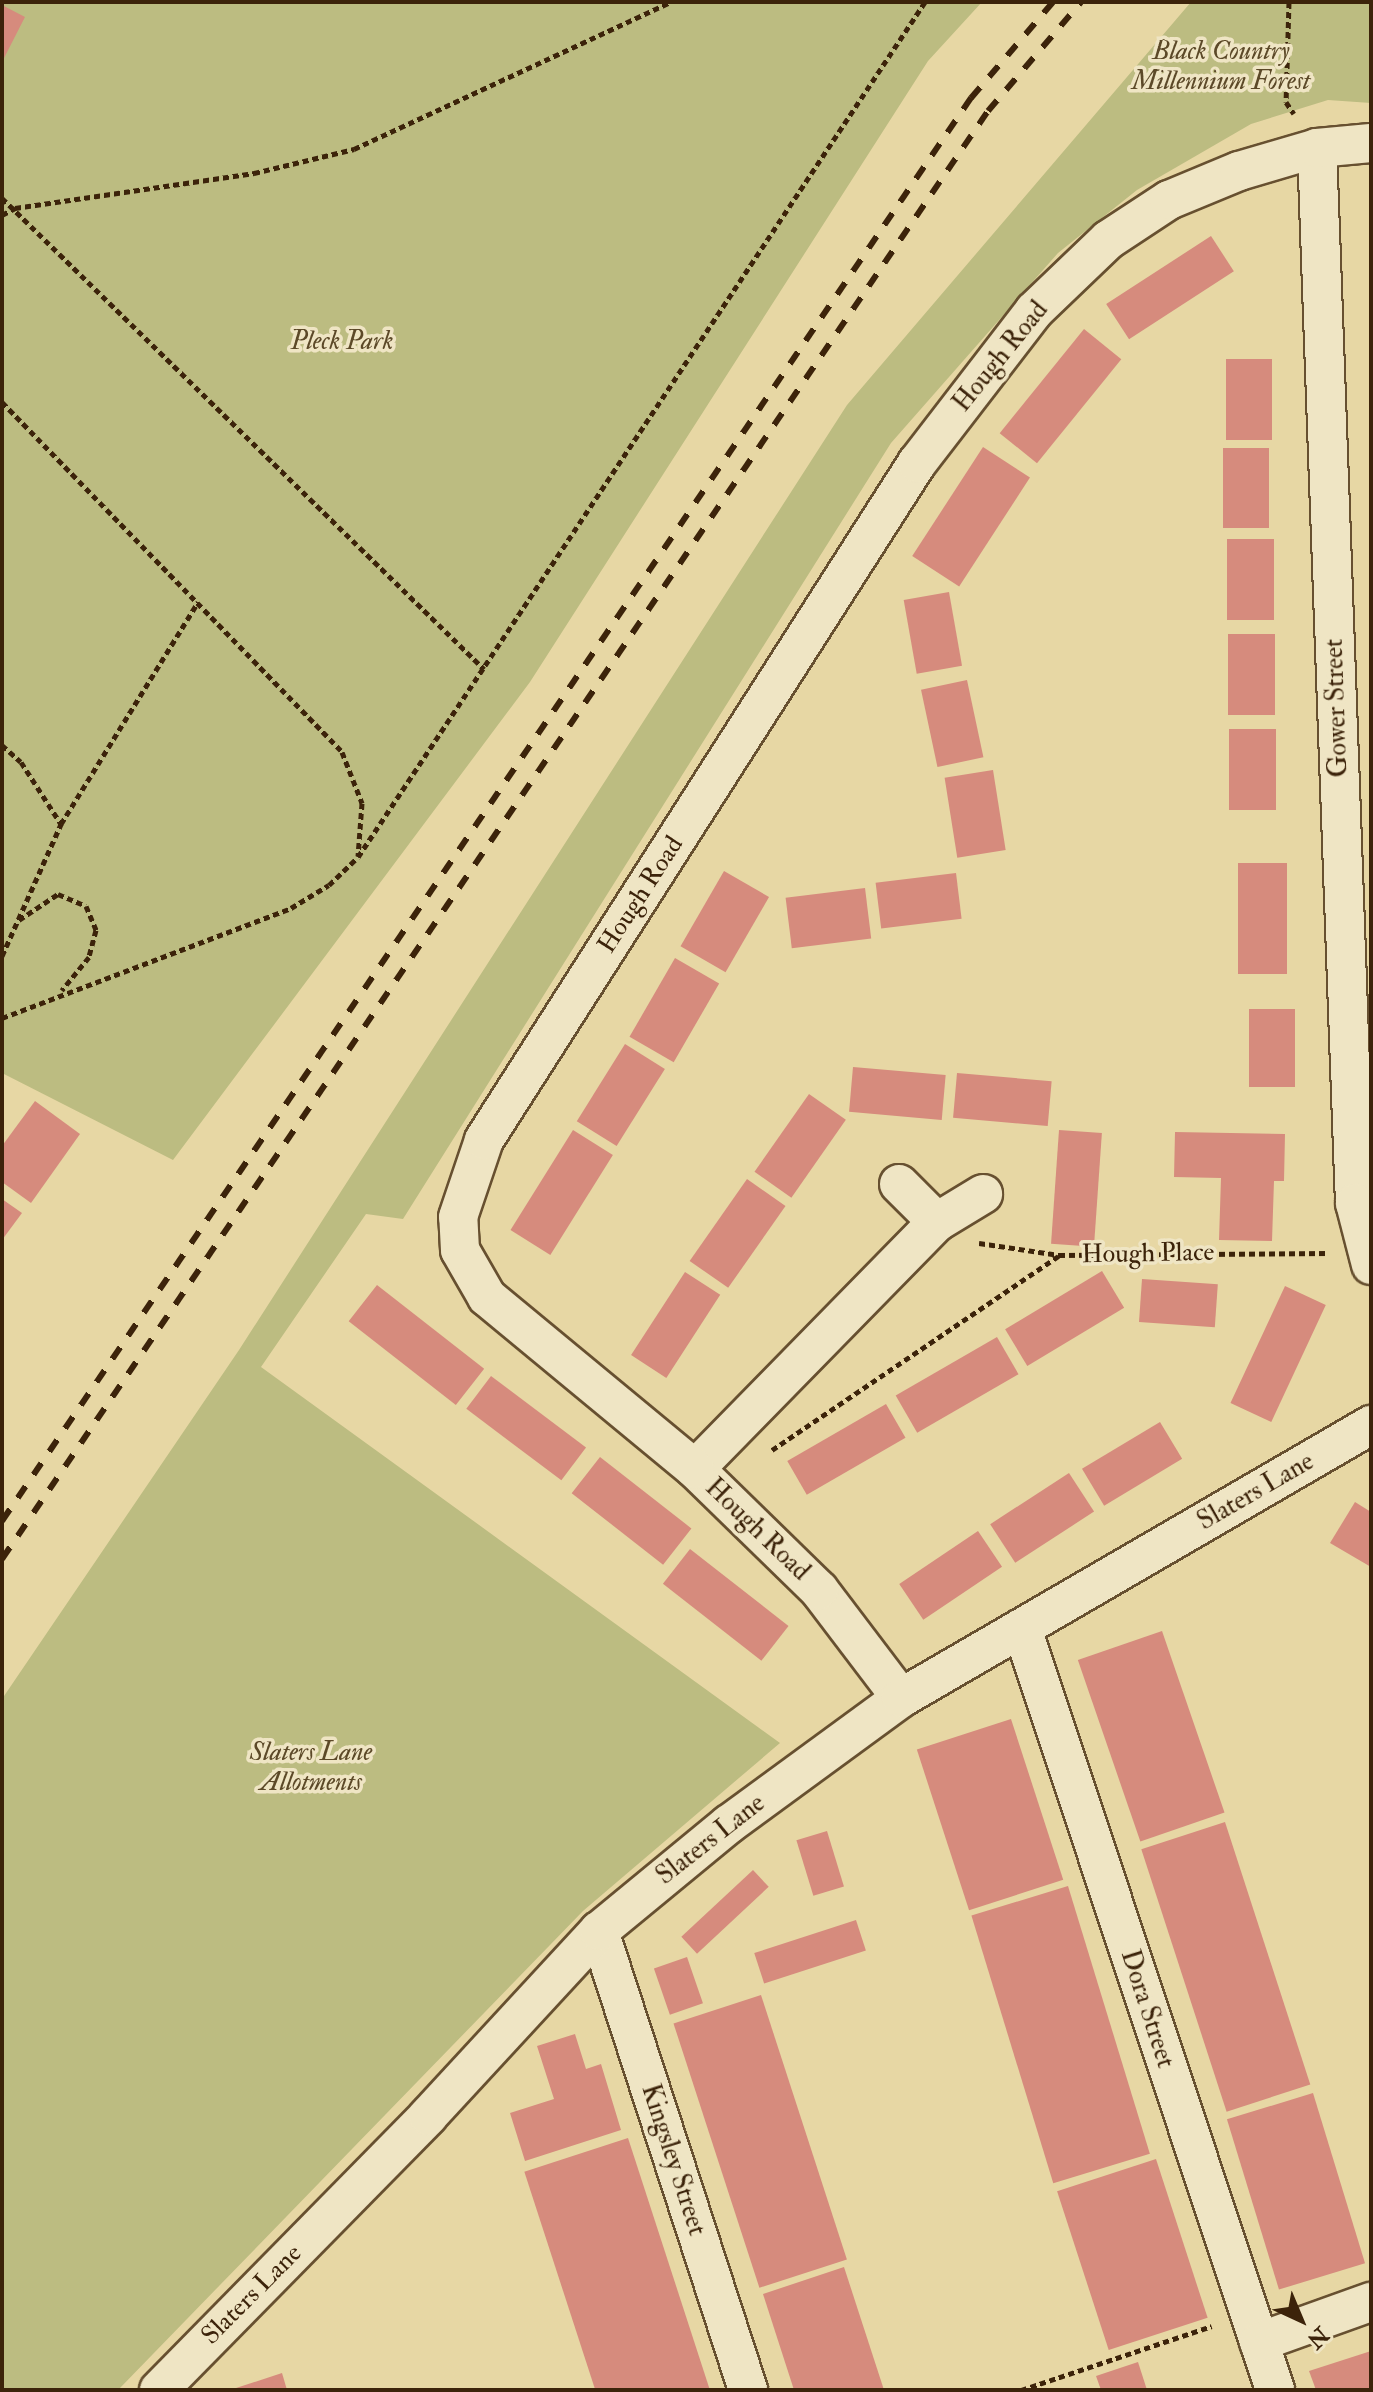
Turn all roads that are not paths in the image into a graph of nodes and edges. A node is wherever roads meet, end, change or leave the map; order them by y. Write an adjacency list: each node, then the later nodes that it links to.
1 (1371, 143): 2 (street, Hough Road)
2 (1317, 148): 6 (street, Gower Street); 8 (street, Hough Road)
3 (899, 1184): 5 (street)
4 (983, 1194): 5 (street)
5 (937, 1222): 8 (street)
6 (1369, 1256)
7 (1371, 1425): 9 (street, Slaters Lane)
8 (695, 1469): 10 (street, Hough Road)
9 (1022, 1628): 10 (street, Slaters Lane); 13 (street, Dora Street)
10 (901, 1698): 11 (street, Slaters Lane)
11 (599, 1931): 14 (street, Slaters Lane); 15 (street, Kingsley Street)
12 (1371, 2302): 13 (street)
13 (1253, 2328): 16 (street, Dora Street)
14 (159, 2390)
15 (748, 2390)
16 (1275, 2390)

